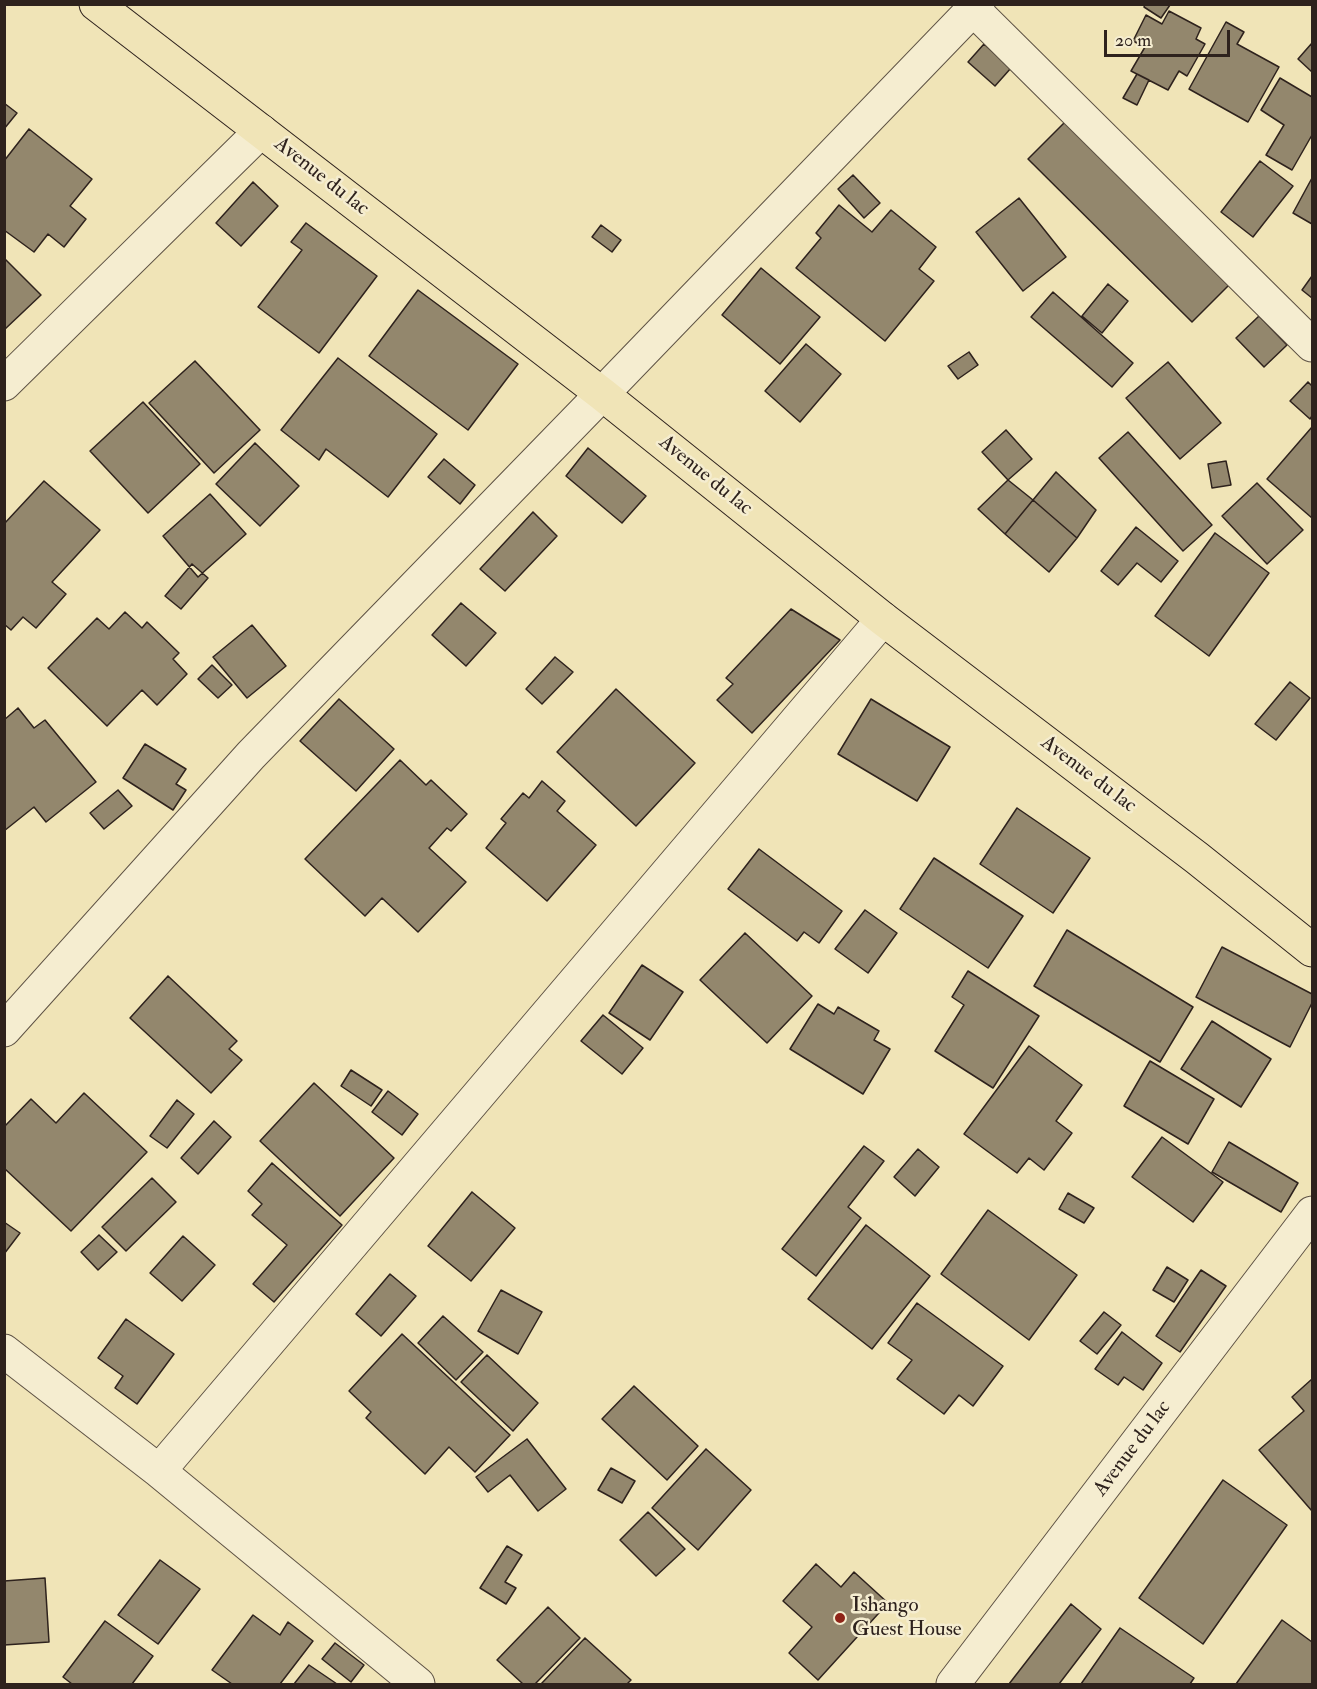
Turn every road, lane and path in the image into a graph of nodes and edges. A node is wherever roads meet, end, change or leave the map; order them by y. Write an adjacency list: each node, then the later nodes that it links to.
1 (96, 4): 3 (main road, Avenue du lac)
2 (976, 7): 4 (street); 6 (street)
3 (261, 130): 5 (street); 6 (main road, Avenue du lac)
4 (1312, 345)
5 (4, 384)
6 (602, 394): 7 (main road, Avenue du lac); 9 (street)
7 (883, 619): 8 (main road, Avenue du lac); 12 (street)
8 (1312, 950)
9 (4, 1030)
10 (1312, 1213): 14 (street, Avenue du lac)
11 (4, 1351): 12 (street)
12 (159, 1472): 13 (street)
13 (416, 1684)
14 (953, 1684)

